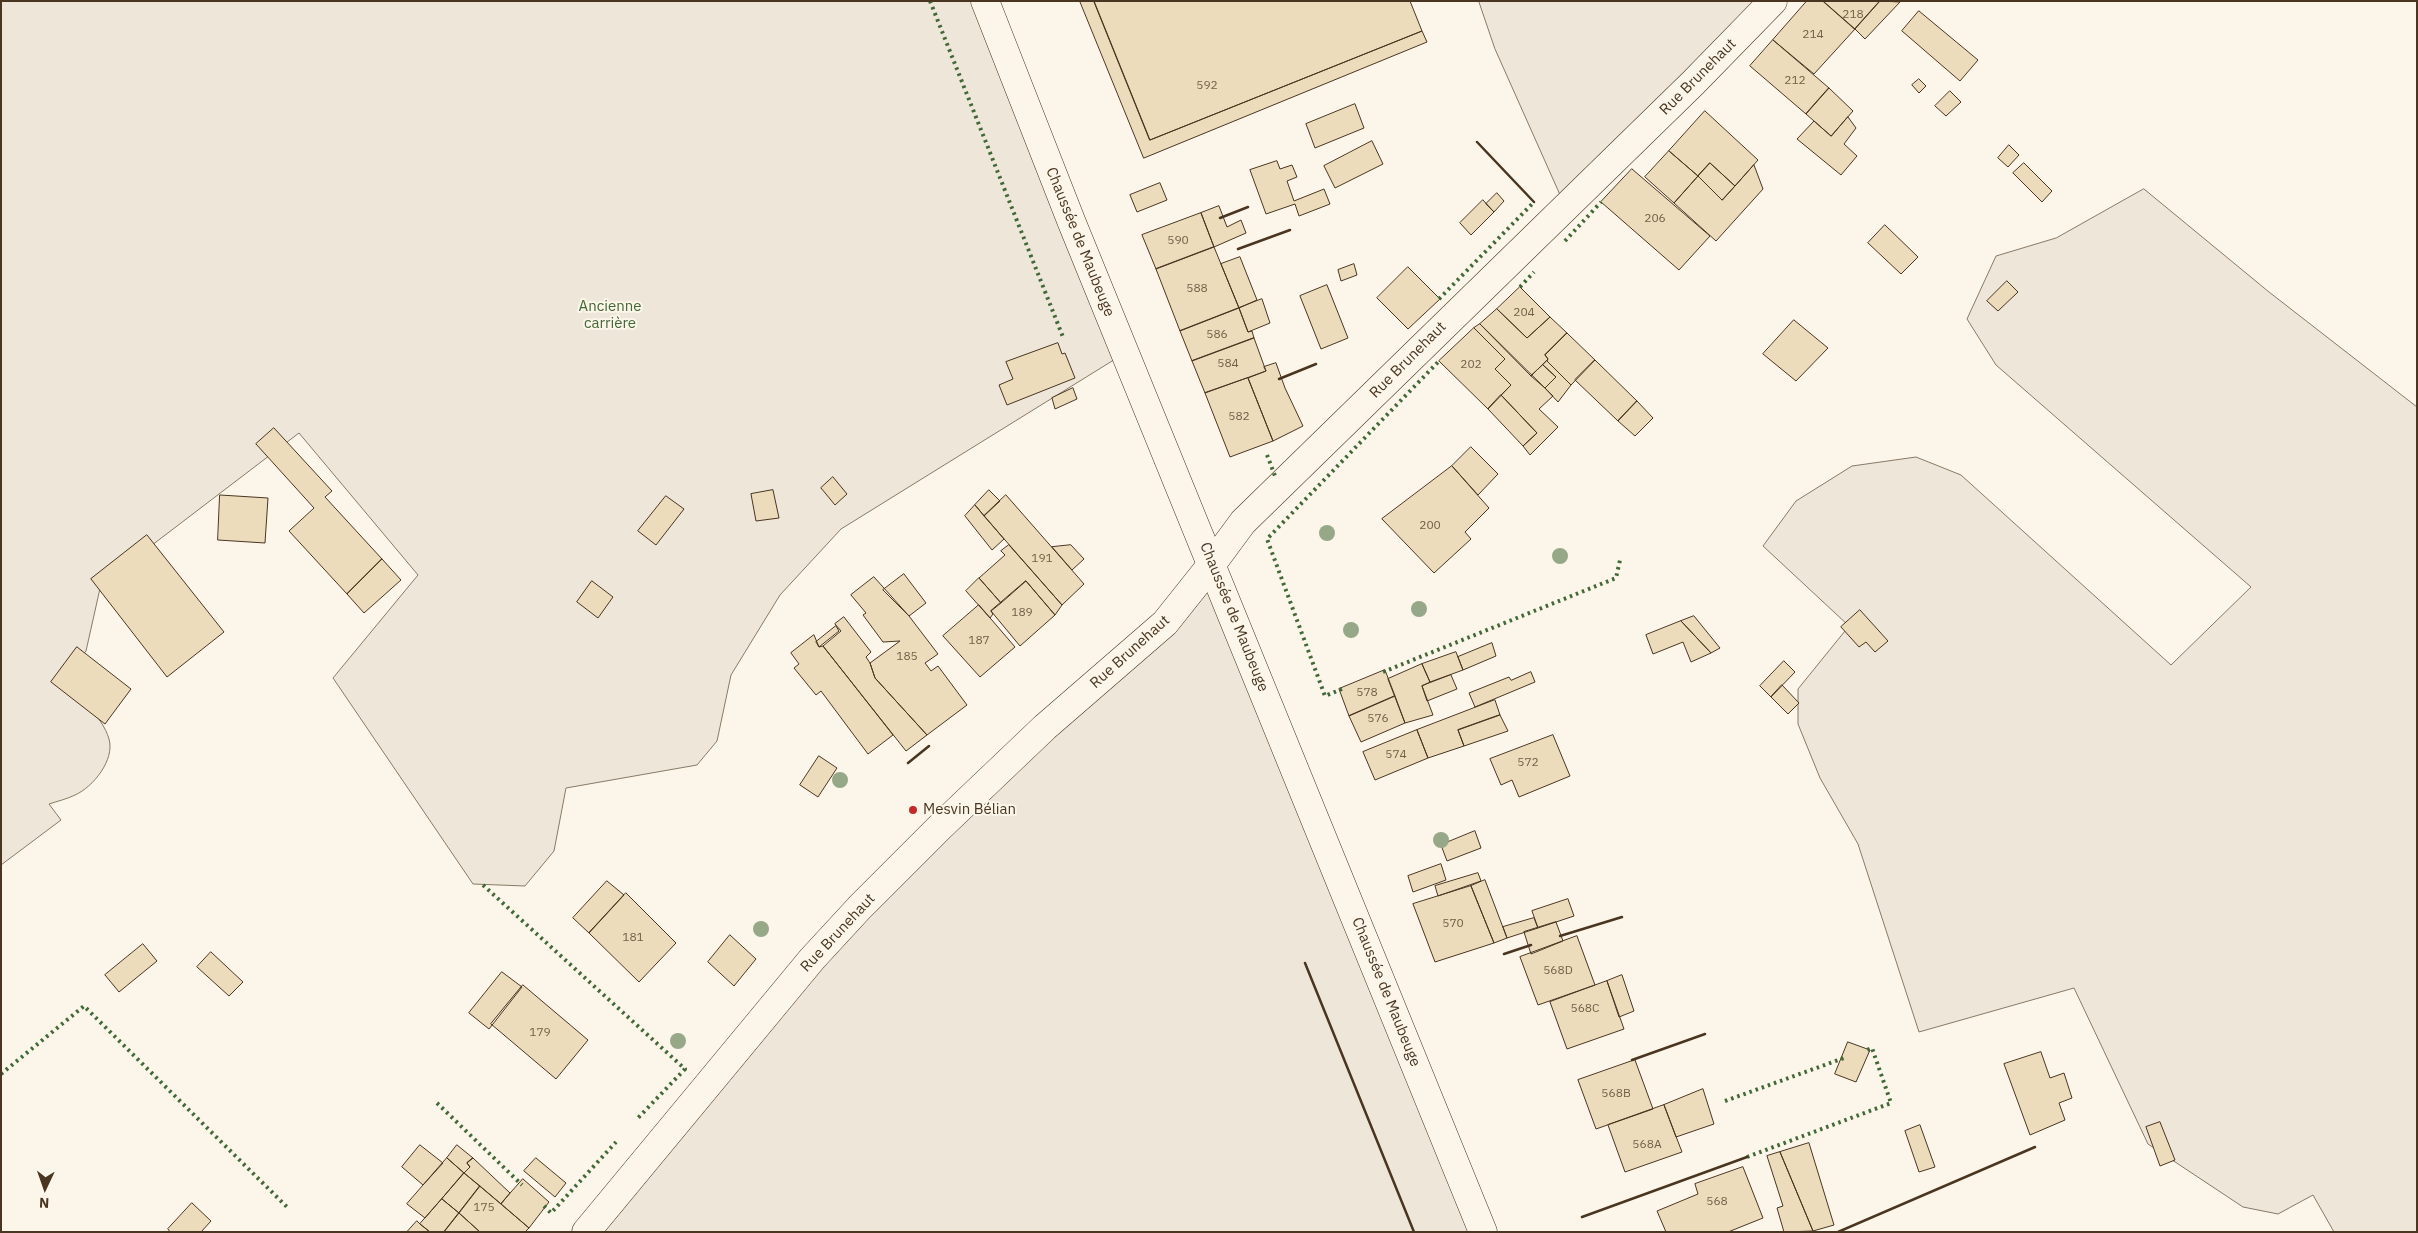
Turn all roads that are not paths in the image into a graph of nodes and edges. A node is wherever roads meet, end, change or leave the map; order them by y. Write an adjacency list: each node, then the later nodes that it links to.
1 (985, 1): 3 (street, Chaussée de Maubeuge)
2 (1773, 1): 3 (street, Rue Brunehaut)
3 (1212, 564): 4 (street, Rue Brunehaut); 5 (street, Chaussée de Maubeuge)
4 (586, 1232)
5 (1482, 1232)

